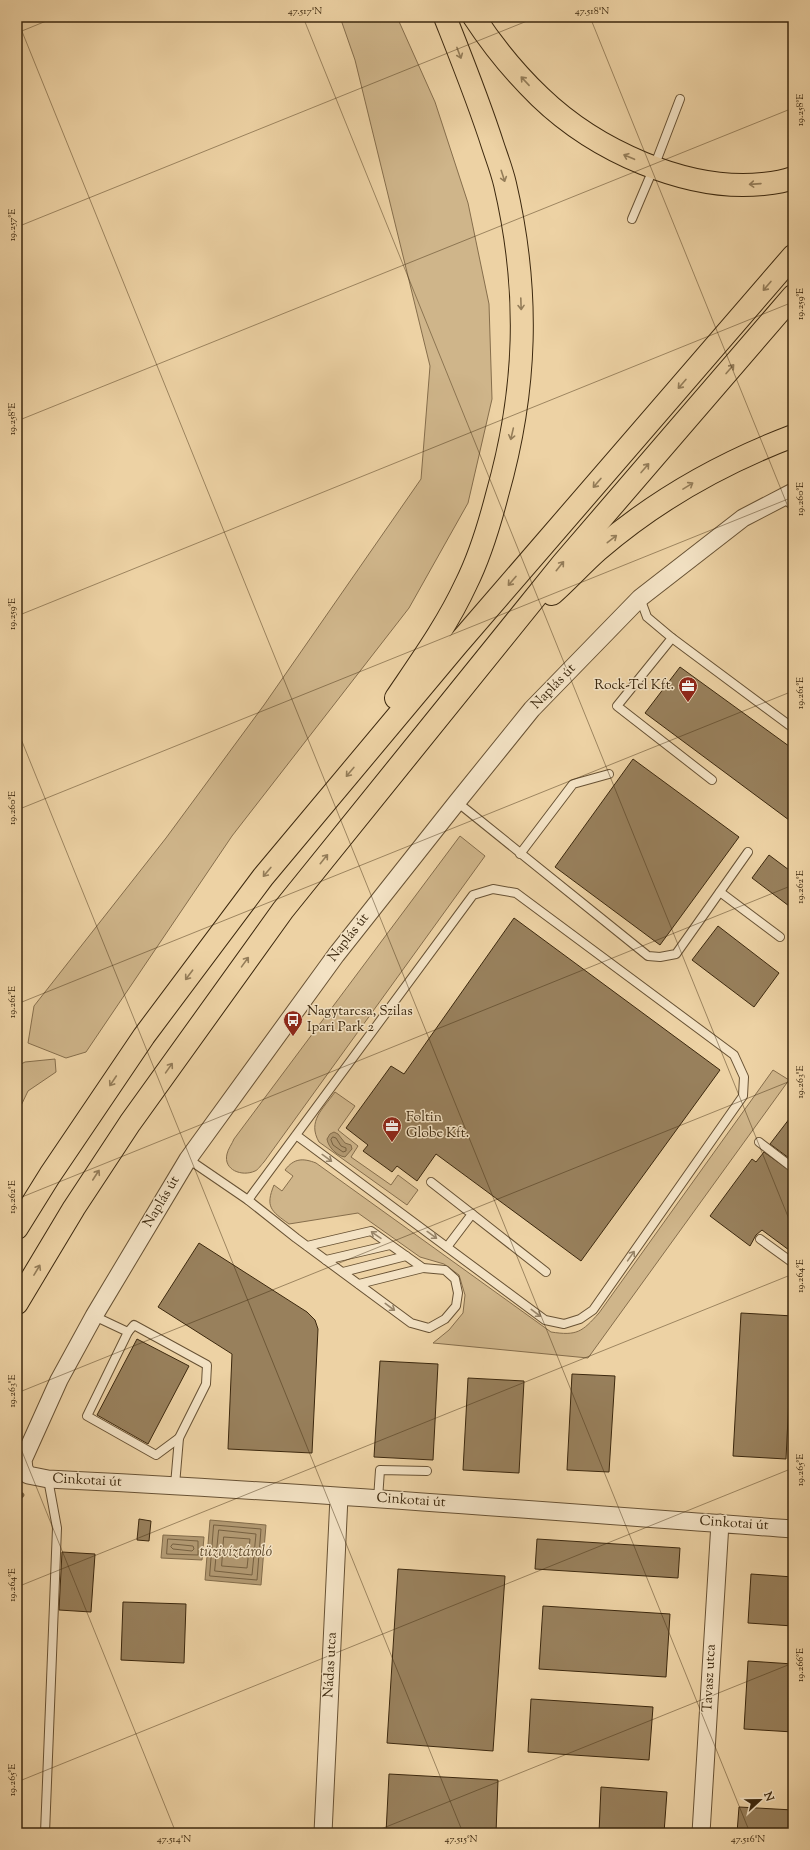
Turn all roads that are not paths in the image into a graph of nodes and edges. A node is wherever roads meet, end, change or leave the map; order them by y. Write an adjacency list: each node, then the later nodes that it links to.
1 (445, 17): 15 (highway, one-way to 15)
2 (474, 17): 4 (highway, one-way to 2)
3 (680, 99): 4 (lane)
4 (654, 167): 5 (highway, one-way to 4); 6 (lane)
5 (793, 178)
6 (632, 219)
7 (793, 256): 15 (highway, one-way to 15)
8 (793, 296): 12 (highway, one-way to 8)
9 (793, 436): 12 (highway, one-way to 9)
10 (790, 499): 11 (street, Naplás út)
11 (640, 598): 13 (lane); 18 (street, Naplás út)
12 (509, 630): 42 (highway, one-way to 12)
13 (672, 638): 14 (lane); 17 (lane)
14 (793, 728)
15 (375, 742): 30 (highway, one-way to 30)
16 (609, 774): 20 (lane)
17 (712, 780)
18 (457, 802): 20 (lane); 25 (street, Naplás út)
19 (748, 852): 21 (lane)
20 (520, 854): 21 (lane)
21 (720, 892): 22 (lane)
22 (780, 937)
23 (296, 1135): 28 (lane); 34 (lane, one-way to 34); 34 (lane, one-way to 23)
24 (759, 1142): 26 (lane)
25 (188, 1159): 28 (lane); 43 (street, Naplás út)
26 (793, 1168)
27 (431, 1182): 29 (lane)
28 (248, 1200): 33 (lane)
29 (472, 1214): 34 (lane); 40 (lane)
30 (17, 1228)
31 (760, 1239): 37 (lane)
32 (390, 1245): 33 (lane, one-way to 33); 35 (lane); 36 (lane)
33 (307, 1246): 36 (lane)
34 (447, 1247)
35 (406, 1256): 38 (lane); 39 (lane)
36 (326, 1260): 39 (lane)
37 (793, 1263)
38 (423, 1268): 41 (lane); 41 (lane, one-way to 38)
39 (343, 1272): 41 (lane)
40 (546, 1272)
41 (359, 1284)
42 (17, 1303)
43 (94, 1316): 44 (lane); 47 (street, Naplás út)
44 (128, 1332): 45 (lane); 45 (lane)
45 (179, 1438): 49 (lane)
46 (428, 1471): 51 (lane)
47 (23, 1473): 48 (street, Cinkotai út)
48 (48, 1479): 49 (street, Cinkotai út); 54 (lane)
49 (175, 1485): 50 (street, Cinkotai út)
50 (339, 1497): 51 (street, Cinkotai út); 55 (street, Nádas utca)
51 (378, 1499): 52 (street, Cinkotai út)
52 (720, 1524): 53 (street, Cinkotai út); 56 (street, Tavasz utca)
53 (793, 1529)
54 (45, 1833)
55 (323, 1833)
56 (701, 1833)

